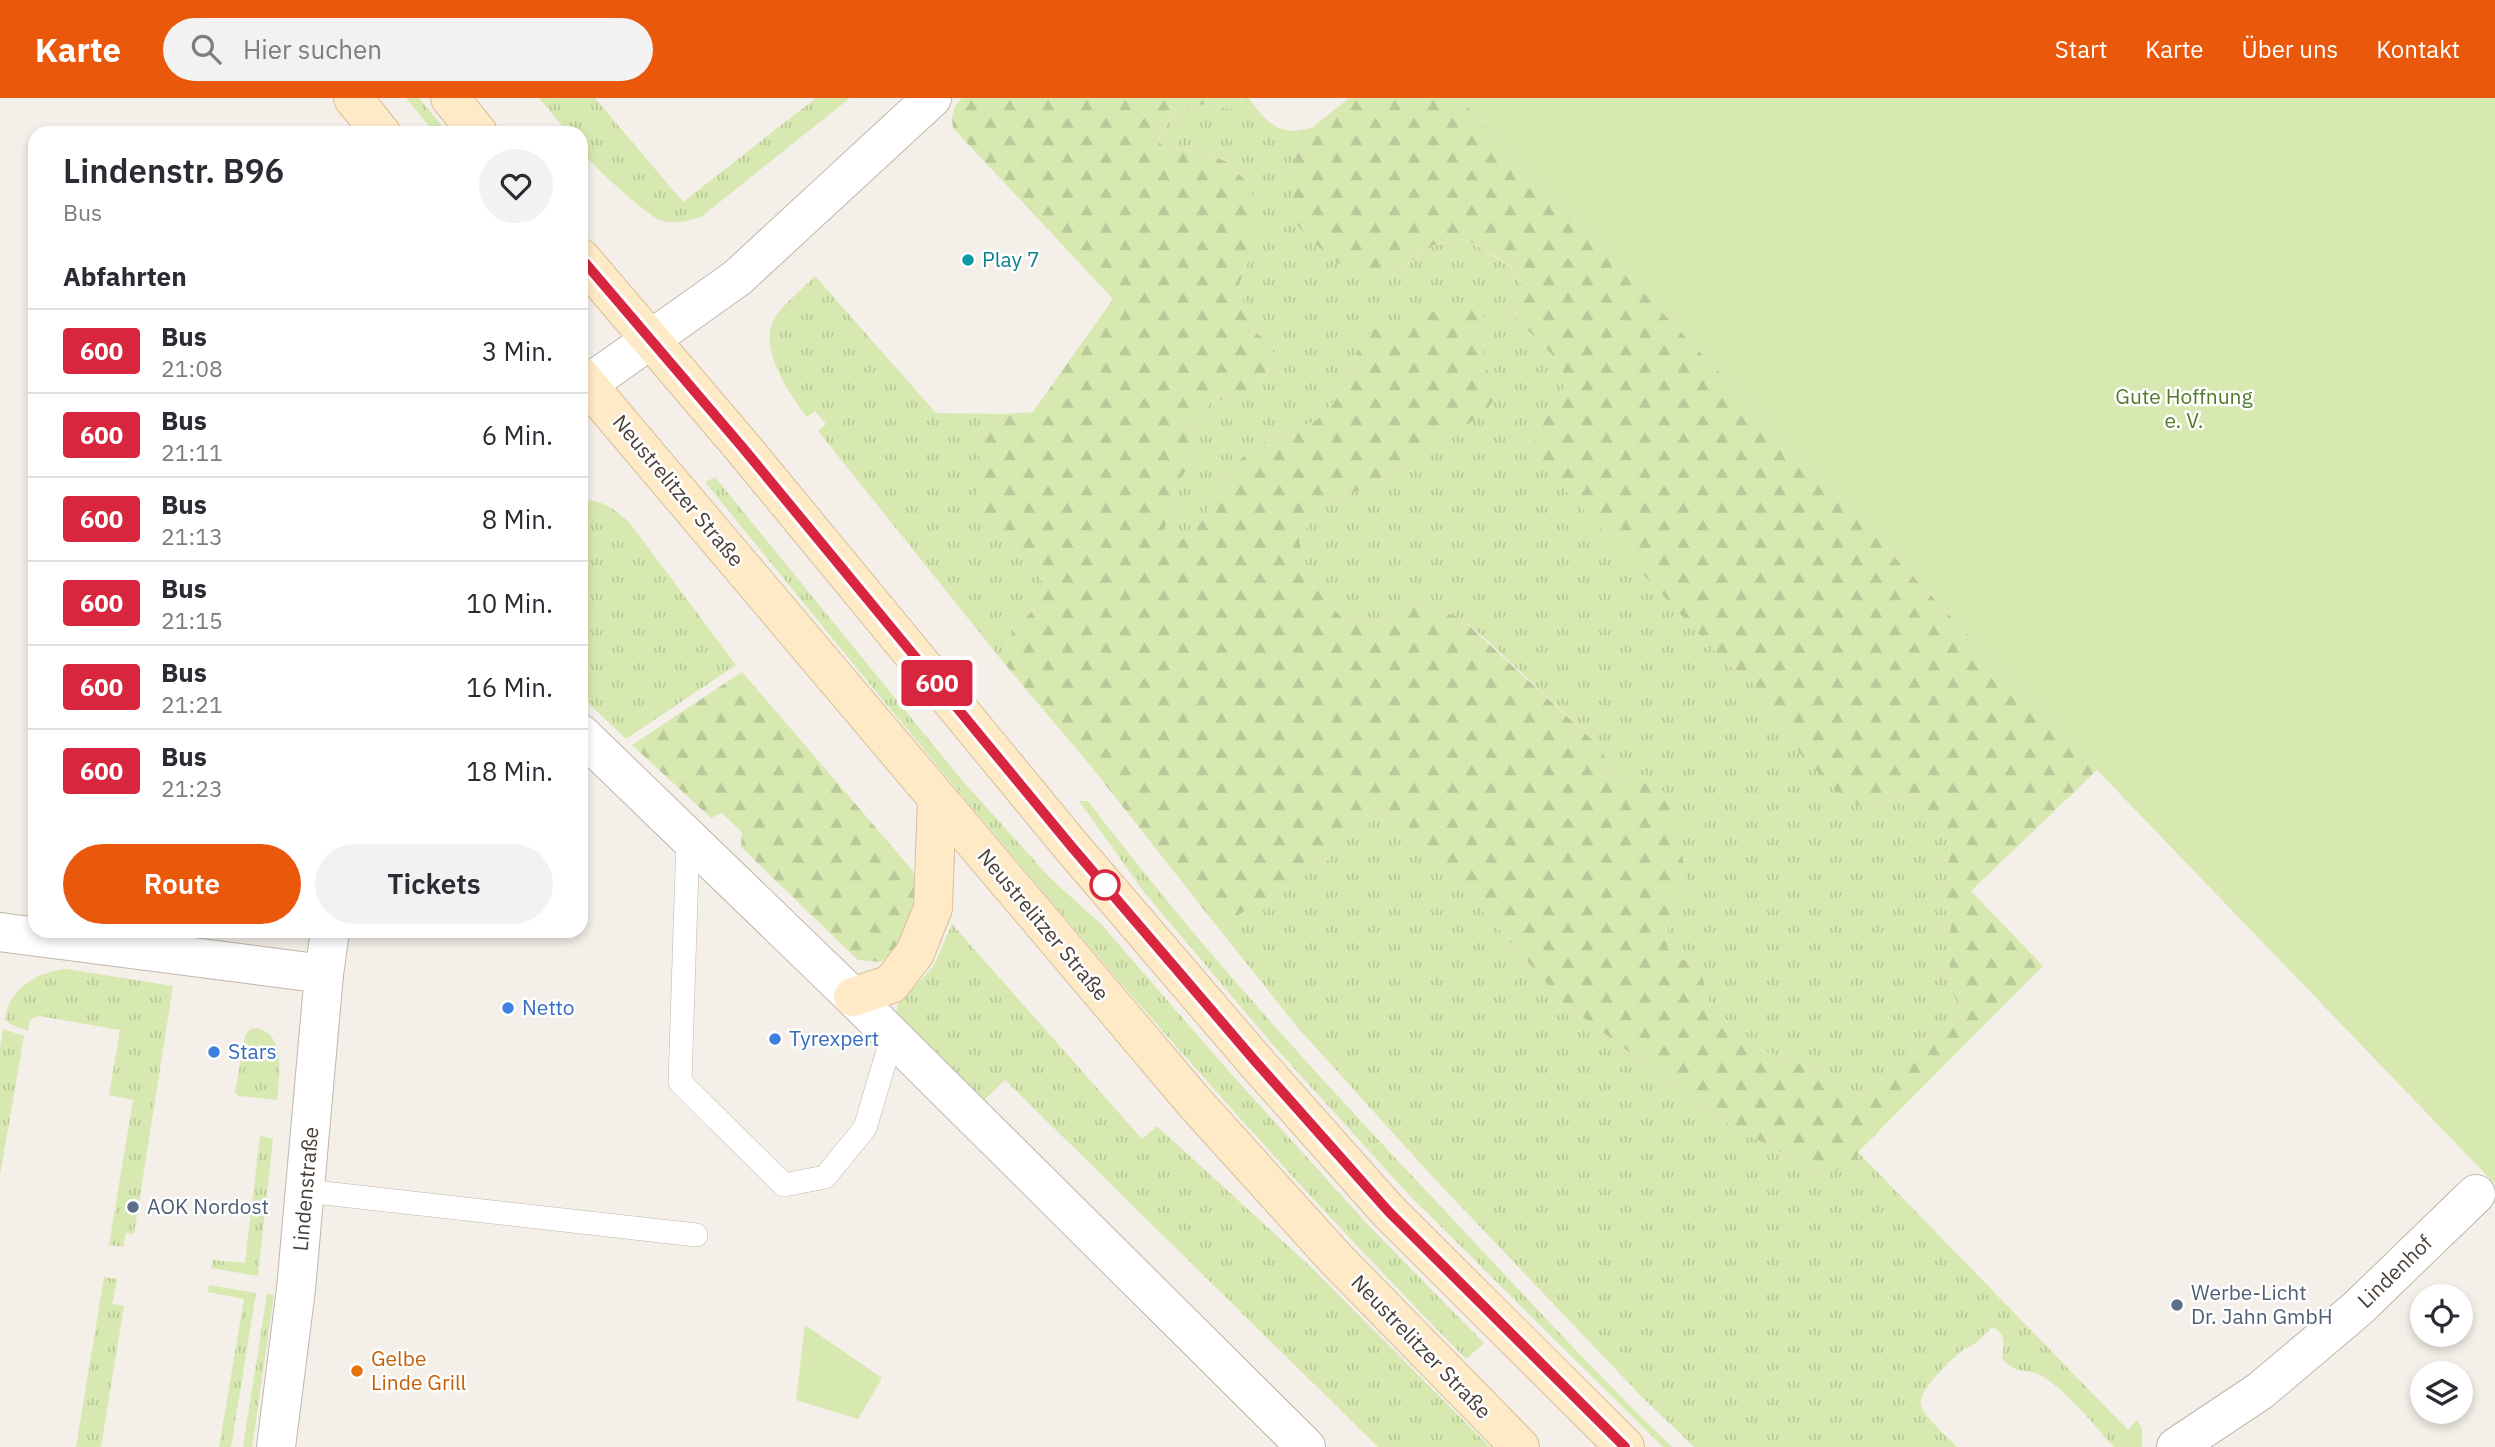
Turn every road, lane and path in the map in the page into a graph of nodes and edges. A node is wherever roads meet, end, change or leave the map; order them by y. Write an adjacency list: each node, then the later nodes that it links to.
1 (353, 98): 4 (main road)
2 (450, 98): 5 (main road)
3 (932, 98): 7 (street, Neustrelitzer Straße)
4 (375, 126)
5 (472, 126)
6 (588, 266): 7 (main road)
7 (651, 340): 8 (street, Neustrelitzer Straße); 26 (main road)
8 (588, 380)
9 (588, 389): 11 (main road, Neustrelitzer Straße)
10 (588, 741): 12 (street)
11 (937, 798): 18 (main road); 25 (main road, Neustrelitzer Straße)
12 (688, 838): 18 (street); 19 (lane)
13 (0, 932): 14 (street)
14 (28, 936)
15 (46, 938): 17 (street)
16 (329, 938): 17 (street, Lindenstraße)
17 (324, 974): 20 (street, Lindenstraße)
18 (853, 998): 19 (street)
19 (892, 1037): 24 (street)
20 (306, 1191): 22 (lane); 23 (street, Lindenstraße)
21 (2476, 1194): 27 (street, Lindenhof)
22 (696, 1235)
23 (276, 1447)
24 (1306, 1447)
25 (1520, 1447)
26 (1625, 1447)
27 (2176, 1447)

